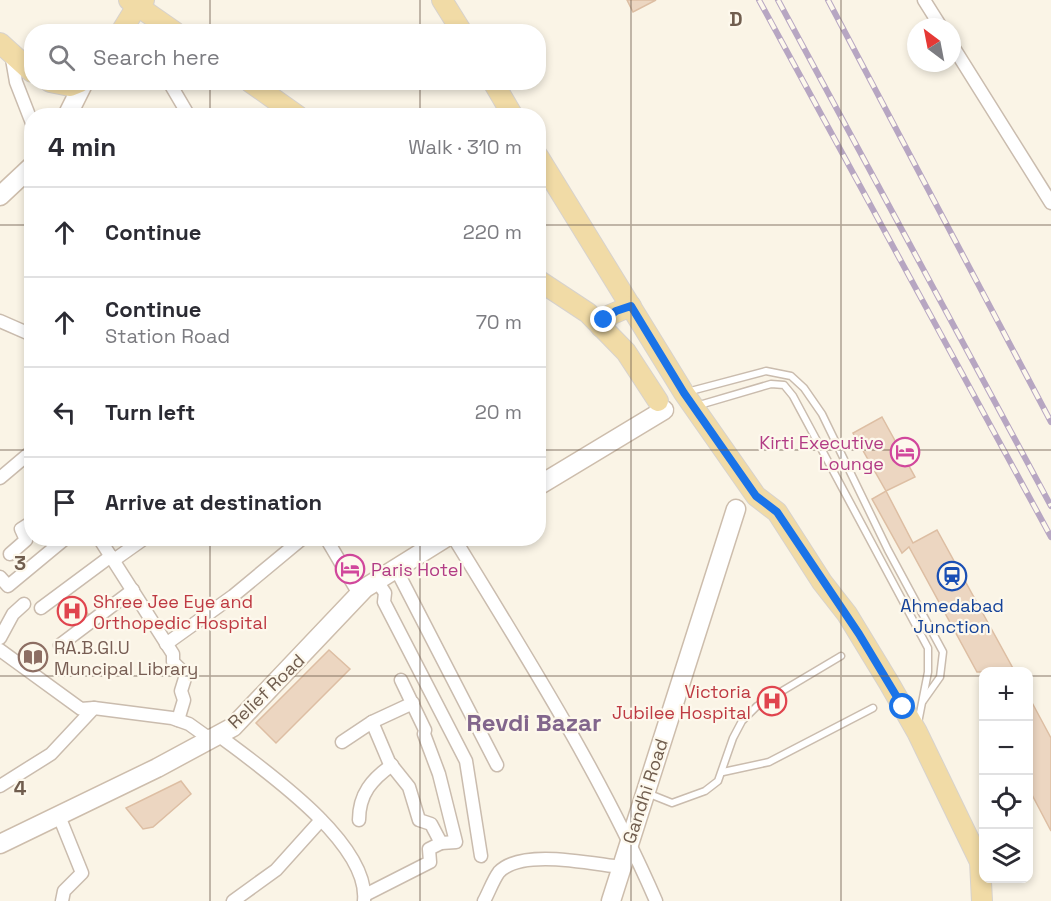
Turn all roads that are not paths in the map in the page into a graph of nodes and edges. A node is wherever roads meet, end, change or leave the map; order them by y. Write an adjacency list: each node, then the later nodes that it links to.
1 (442, 0): 7 (main road)
2 (924, 0): 4 (street)
3 (137, 1): 5 (main road); 6 (main road)
4 (935, 18)
5 (125, 24)
6 (165, 24)
7 (457, 24)
8 (5, 48): 10 (main road); 15 (street)
9 (961, 59): 23 (street)
10 (24, 65)
11 (78, 90): 16 (main road)
12 (174, 90): 17 (street)
13 (261, 90): 18 (main road)
14 (498, 90): 19 (main road)
15 (26, 108)
16 (71, 108)
17 (184, 108)
18 (287, 108)
19 (508, 108)
20 (546, 169): 25 (main road)
21 (24, 172): 22 (main road)
22 (2, 188)
23 (1051, 203)
24 (546, 285): 27 (main road)
25 (631, 306): 27 (main road); 29 (main road)
26 (0, 321): 28 (street)
27 (602, 327): 30 (main road)
28 (24, 332)
29 (689, 400): 59 (lane); 59 (lane); 65 (main road)
30 (661, 405): 32 (main road); 34 (main road)
31 (24, 458): 33 (street)
32 (546, 469)
33 (0, 478)
34 (546, 481)
35 (736, 509): 72 (main road, Gandhi Road)
36 (24, 542): 44 (street)
37 (56, 546): 47 (street)
38 (104, 546): 45 (street)
39 (132, 546): 45 (street)
40 (294, 546): 54 (street)
41 (332, 546): 50 (street)
42 (432, 546): 46 (main road, Relief Road)
43 (459, 546): 76 (street)
44 (10, 554)
45 (112, 558): 49 (street); 52 (street)
46 (396, 569): 48 (main road, Relief Road); 69 (street)
47 (0, 577)
48 (377, 581): 50 (main road, Relief Road); 79 (street)
49 (133, 590): 54 (street); 55 (street)
50 (359, 594): 66 (main road, Relief Road)
51 (24, 604): 53 (street)
52 (41, 608)
53 (0, 638)
54 (166, 644): 63 (street)
55 (60, 645)
56 (0, 650): 61 (street)
57 (841, 656): 70 (lane)
58 (401, 680): 60 (street)
59 (923, 701): 65 (lane)
60 (413, 703): 64 (street); 77 (street)
61 (94, 708): 63 (street); 71 (street)
62 (873, 708): 70 (lane)
63 (178, 720): 66 (street)
64 (372, 722): 67 (street); 68 (street)
65 (916, 732): 87 (main road)
66 (214, 737): 73 (main road, Relief Road); 74 (street)
67 (342, 742)
68 (392, 765): 75 (street); 77 (street)
69 (497, 765)
70 (723, 772): 72 (lane)
71 (0, 786)
72 (645, 792): 76 (main road, Gandhi Road)
73 (59, 816): 78 (main road, Relief Road); 82 (street)
74 (321, 820): 81 (street); 83 (street)
75 (359, 820)
76 (630, 840): 80 (main road, Gandhi Road); 86 (street)
77 (441, 843): 81 (street)
78 (0, 844)
79 (481, 856)
80 (621, 867): 84 (street); 85 (main road, Gandhi Road)
81 (364, 898)
82 (62, 901)
83 (234, 901)
84 (484, 901)
85 (611, 901)
86 (656, 901)
87 (982, 901)

